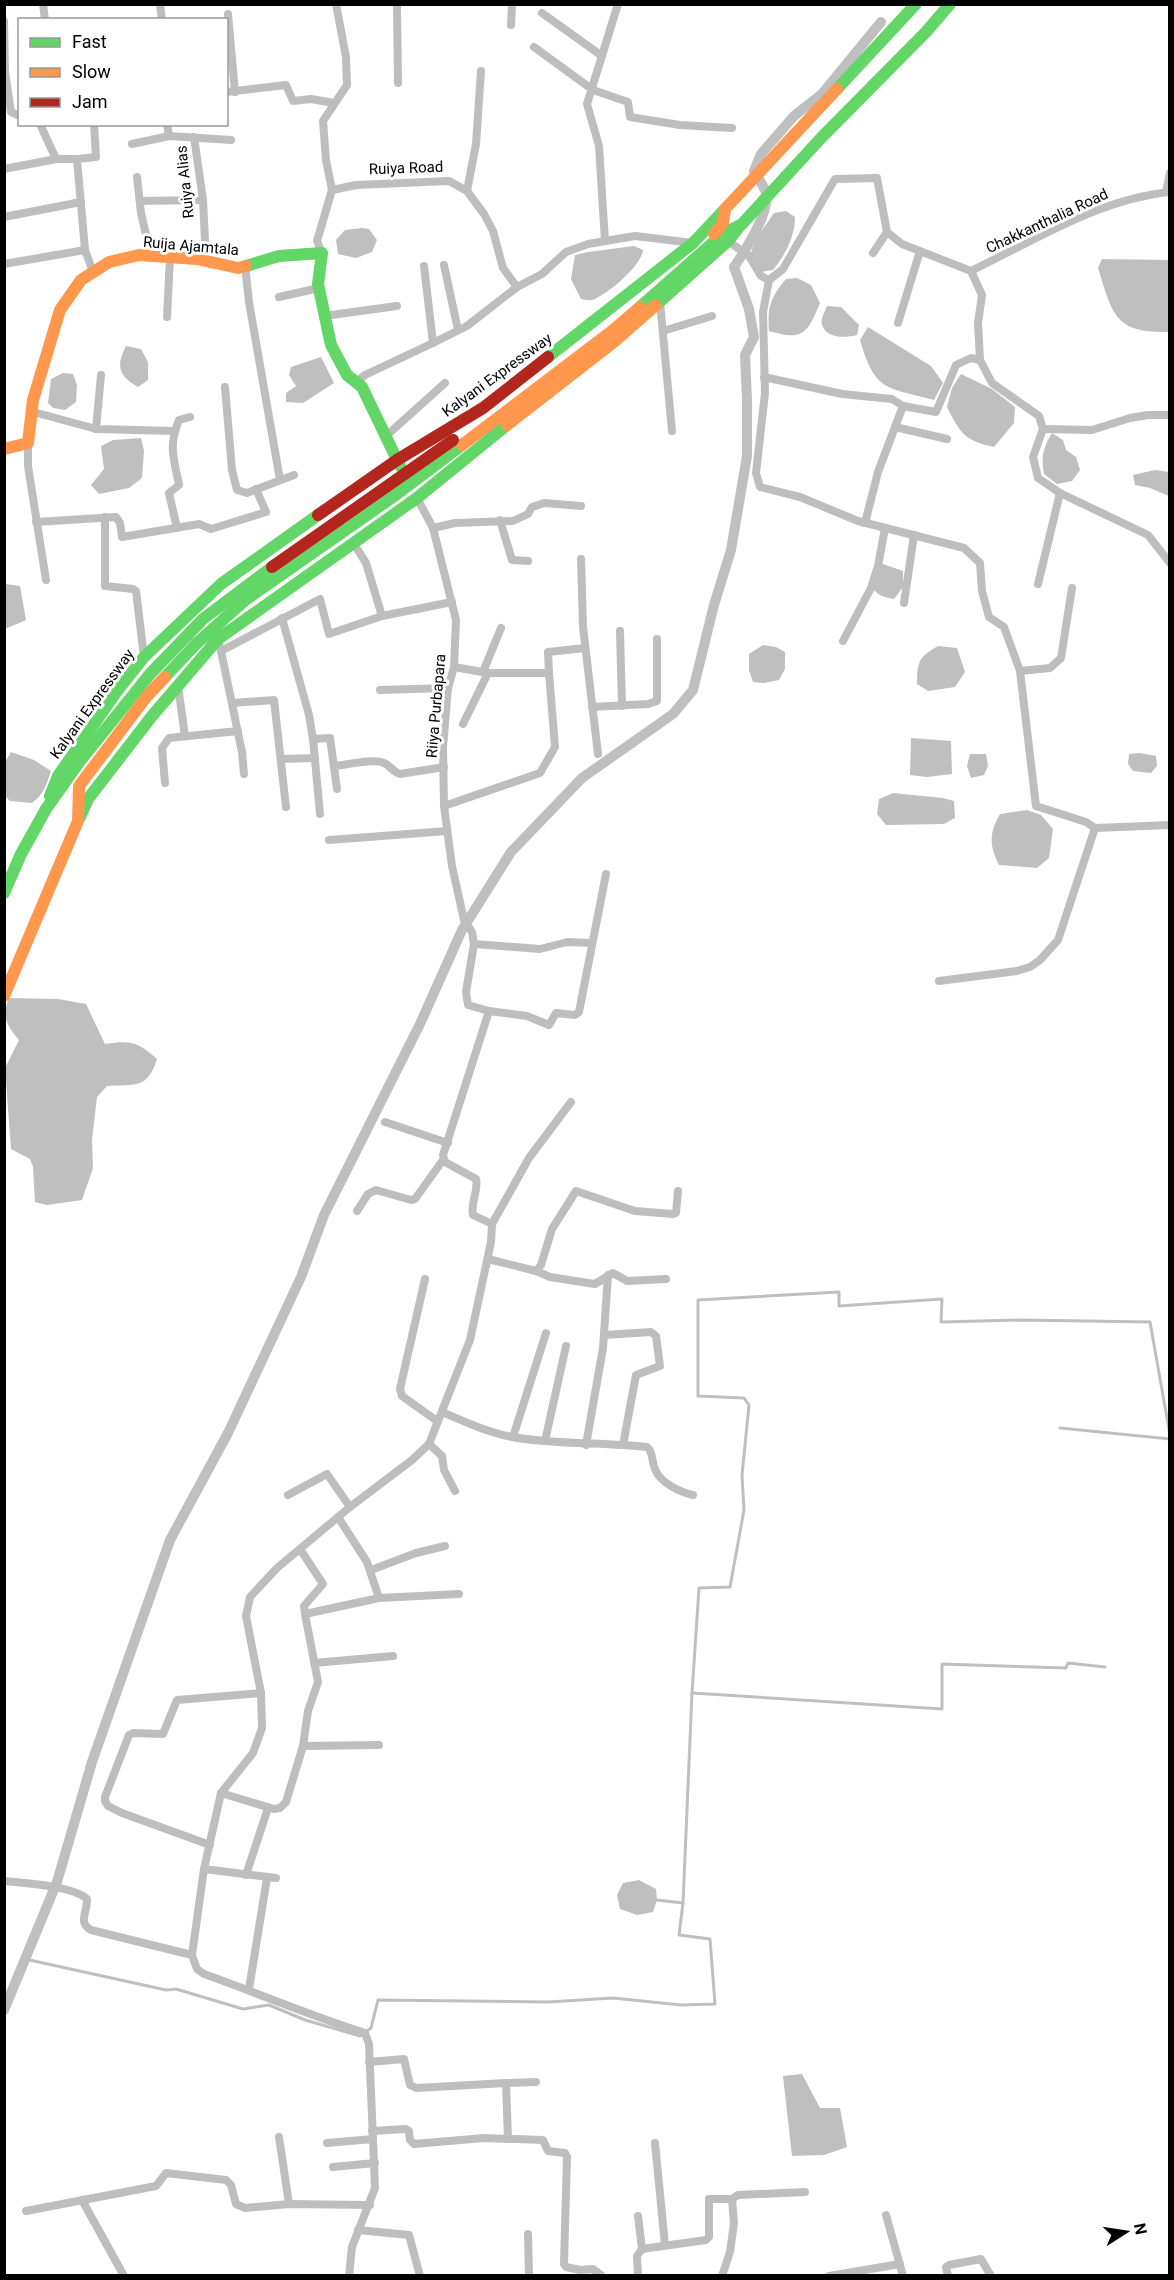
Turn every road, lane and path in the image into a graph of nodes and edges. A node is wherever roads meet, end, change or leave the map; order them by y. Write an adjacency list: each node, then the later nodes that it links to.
1 (336, 4): 17 (street)
2 (397, 4): 14 (street)
3 (512, 4): 10 (street)
4 (618, 4): 12 (street)
5 (916, 4): 38 (main road, Kalyani Expressway)
6 (950, 4): 41 (main road)
7 (542, 13): 12 (street)
8 (228, 14): 16 (street)
9 (4, 21): 18 (street)
10 (511, 25)
11 (534, 47): 15 (street)
12 (602, 56): 15 (street)
13 (481, 71): 33 (street)
14 (398, 83)
15 (592, 90): 22 (street); 42 (street)
16 (231, 92): 17 (street)
17 (334, 103): 32 (street)
18 (18, 116)
19 (41, 126): 27 (street)
20 (94, 126): 28 (street)
21 (167, 126): 23 (street, Ruiya Alias)
22 (732, 128)
23 (169, 136): 24 (street, Ruiya Alias); 26 (street, Ruiya Alias)
24 (194, 137): 25 (street, Ruiya Alias); 35 (street, Ruiya Alias)
25 (231, 140)
26 (132, 144)
27 (56, 159): 28 (street); 29 (street)
28 (77, 159): 37 (street)
29 (4, 169)
30 (1170, 173): 34 (street)
31 (137, 177): 36 (street)
32 (332, 190): 33 (street, Ruiya Road); 46 (street)
33 (467, 191): 58 (street)
34 (1168, 192): 55 (street, Chakkanthalia Road)
35 (203, 200): 36 (street); 50 (street, Ruiya Alias)
36 (140, 201): 48 (street)
37 (81, 202): 39 (street); 44 (street)
38 (725, 209): 41 (main road); 43 (main road, Kalyani Expressway)
39 (4, 217)
40 (887, 232): 45 (street); 47 (street); 57 (street)
41 (723, 235): 57 (street); 61 (main road); 146 (main road, Kalyani Expressway); 148 (main road)
42 (604, 242): 43 (street); 58 (street)
43 (693, 243): 89 (main road, Kalyani Expressway)
44 (85, 250): 51 (street); 56 (street)
45 (920, 251): 55 (street); 66 (street)
46 (322, 253): 53 (main road, Ruija Ajamtala); 59 (main road)
47 (873, 253)
48 (150, 256): 49 (main road, Ruija Ajamtala); 56 (main road, Ruija Ajamtala)
49 (170, 257): 50 (main road, Ruija Ajamtala); 65 (street)
50 (206, 261): 53 (main road, Ruija Ajamtala)
51 (4, 264)
52 (444, 265): 67 (street)
53 (245, 266): 91 (street)
54 (424, 266): 69 (street)
55 (972, 271): 70 (street)
56 (93, 272): 77 (main road, Ruija Ajamtala)
57 (769, 280): 72 (street)
58 (517, 287): 67 (street)
59 (319, 288): 60 (street); 63 (main road)
60 (279, 297)
61 (660, 302): 68 (street); 94 (main road)
62 (397, 306): 63 (street)
63 (324, 316): 73 (main road)
64 (712, 316): 68 (street)
65 (167, 317)
66 (898, 323)
67 (458, 330): 69 (street)
68 (663, 331): 84 (street)
69 (433, 343): 73 (street)
70 (980, 360): 76 (street); 82 (street)
71 (101, 375): 81 (street)
72 (764, 377): 76 (street); 99 (street)
73 (356, 382): 85 (main road)
74 (445, 383): 85 (street)
75 (225, 387): 92 (street)
76 (903, 406): 80 (street)
77 (30, 411): 81 (street); 87 (main road, Ruija Ajamtala)
78 (1170, 415): 82 (street)
79 (190, 417): 83 (street)
80 (895, 427): 86 (street); 99 (street)
81 (96, 429): 83 (street)
82 (1043, 429): 93 (street)
83 (175, 431): 100 (street)
84 (672, 431)
85 (386, 436): 89 (main road)
86 (947, 439)
87 (28, 443): 88 (main road); 98 (street)
88 (4, 449)
89 (400, 466): 94 (main road); 121 (main road, Kalyani Expressway)
90 (294, 475): 91 (street)
91 (280, 480): 92 (street)
92 (256, 489): 100 (street)
93 (1059, 493): 107 (street); 109 (street)
94 (417, 498): 101 (street, Riiya Purbapara); 104 (main road)
95 (581, 506): 97 (street)
96 (105, 517): 98 (street); 100 (street); 121 (street)
97 (500, 520): 101 (street); 106 (street)
98 (36, 522): 108 (street)
99 (865, 523): 102 (street)
100 (177, 528)
101 (433, 528): 111 (street, Riiya Purbapara)
102 (885, 528): 103 (street); 118 (street)
103 (914, 535): 112 (street); 123 (street)
104 (354, 544): 113 (street); 119 (main road)
105 (581, 560): 120 (street)
106 (528, 561)
107 (1170, 563)
108 (46, 580)
109 (1038, 584)
110 (1072, 588): 123 (street)
111 (452, 602): 113 (street); 122 (street, Riiya Purbapara)
112 (904, 603)
113 (382, 616): 114 (street)
114 (282, 618): 119 (street); 135 (street)
115 (501, 628): 124 (street)
116 (620, 632): 130 (street)
117 (657, 639): 130 (street)
118 (843, 641)
119 (219, 645): 126 (main road); 129 (street)
120 (585, 648): 125 (street); 131 (street)
121 (144, 657): 146 (main road, Kalyani Expressway)
122 (454, 667): 124 (street); 127 (street, Riiya Purbapara)
123 (1020, 671): 150 (street)
124 (486, 673): 125 (street); 132 (street)
125 (549, 673): 144 (street)
126 (178, 686): 134 (street); 148 (main road)
127 (448, 688): 128 (street); 140 (street, Riiya Purbapara)
128 (380, 690)
129 (232, 704): 133 (street); 138 (street)
130 (622, 706): 131 (street)
131 (592, 707): 136 (street)
132 (463, 724)
133 (238, 731): 134 (street); 141 (street)
134 (185, 736): 142 (street)
135 (313, 739): 137 (street); 139 (street)
136 (598, 754)
137 (315, 758): 138 (street); 147 (street)
138 (281, 759): 145 (street)
139 (334, 766): 140 (street); 143 (street)
140 (444, 767): 144 (street, Riiya Purbapara)
141 (244, 774)
142 (165, 783)
143 (337, 789)
144 (444, 806): 151 (street, Riiya Purbapara)
145 (286, 807)
146 (46, 809): 154 (main road, Kalyani Expressway)
147 (320, 814)
148 (78, 821): 158 (main road)
149 (1170, 825): 150 (street)
150 (1095, 828): 157 (street)
151 (447, 831): 152 (street); 156 (street, Riiya Purbapara)
152 (329, 840)
153 (606, 874): 155 (street)
154 (4, 893)
155 (592, 943): 156 (street); 159 (street)
156 (474, 944): 159 (street)
157 (939, 981)
158 (4, 996)
159 (489, 1011): 162 (street)
160 (571, 1102): 166 (street)
161 (384, 1122): 162 (street)
162 (448, 1143): 163 (street)
163 (443, 1160): 165 (street); 166 (street)
164 (678, 1191): 168 (street)
165 (357, 1211)
166 (492, 1224): 167 (street)
167 (488, 1259): 168 (street); 175 (street)
168 (536, 1272): 169 (street)
169 (608, 1275): 171 (street); 173 (street)
170 (425, 1279): 176 (street)
171 (666, 1279)
172 (546, 1333): 177 (street)
173 (604, 1335): 180 (street); 181 (street)
174 (566, 1346): 178 (street)
175 (442, 1412): 176 (street); 177 (street)
176 (437, 1421): 179 (street)
177 (513, 1437): 178 (street)
178 (545, 1441): 180 (street)
179 (429, 1444): 182 (street); 185 (street)
180 (586, 1445): 181 (street)
181 (623, 1445): 184 (street)
182 (455, 1491)
183 (288, 1495): 185 (street)
184 (693, 1495)
185 (350, 1507): 186 (street)
186 (338, 1517): 188 (street); 189 (street)
187 (445, 1546): 189 (street)
188 (300, 1550): 192 (street); 195 (street)
189 (371, 1570): 191 (street)
190 (459, 1594): 191 (street)
191 (379, 1598): 192 (street)
192 (305, 1614): 194 (street)
193 (393, 1656): 194 (street)
194 (314, 1663): 197 (street)
195 (261, 1693): 198 (street); 200 (street)
196 (380, 1745): 197 (street)
197 (303, 1746): 199 (street)
198 (221, 1793): 199 (street); 200 (street)
199 (268, 1808): 202 (street)
200 (210, 1845): 201 (street)
201 (204, 1869): 202 (street); 204 (street)
202 (246, 1875): 205 (street)
203 (4, 1881): 204 (street)
204 (192, 1955): 205 (street)
205 (249, 1989): 206 (street)
206 (369, 2062): 208 (street); 209 (street)
207 (536, 2082): 208 (street)
208 (506, 2083): 211 (street)
209 (372, 2135): 211 (street); 212 (street); 214 (street)
210 (279, 2138): 219 (street)
211 (508, 2139): 233 (street)
212 (327, 2143)
213 (655, 2143): 226 (street)
214 (375, 2163): 215 (street); 220 (street)
215 (333, 2167)
216 (806, 2192): 217 (street)
217 (732, 2199): 226 (street); 235 (street)
218 (82, 2200): 219 (street); 221 (street); 229 (street)
219 (290, 2204): 220 (street)
220 (370, 2205): 224 (street)
221 (26, 2211)
222 (886, 2215): 228 (street)
223 (638, 2216): 227 (street)
224 (358, 2230): 230 (street); 231 (street)
225 (528, 2234): 232 (street)
226 (664, 2246): 227 (street)
227 (642, 2248): 234 (street)
228 (900, 2264): 236 (street); 237 (street)
229 (124, 2276)
230 (349, 2276)
231 (420, 2276)
232 (529, 2276)
233 (602, 2276)
234 (638, 2276)
235 (722, 2276)
236 (829, 2276)
237 (903, 2276)
238 (948, 2276): 239 (street)
239 (991, 2276)

